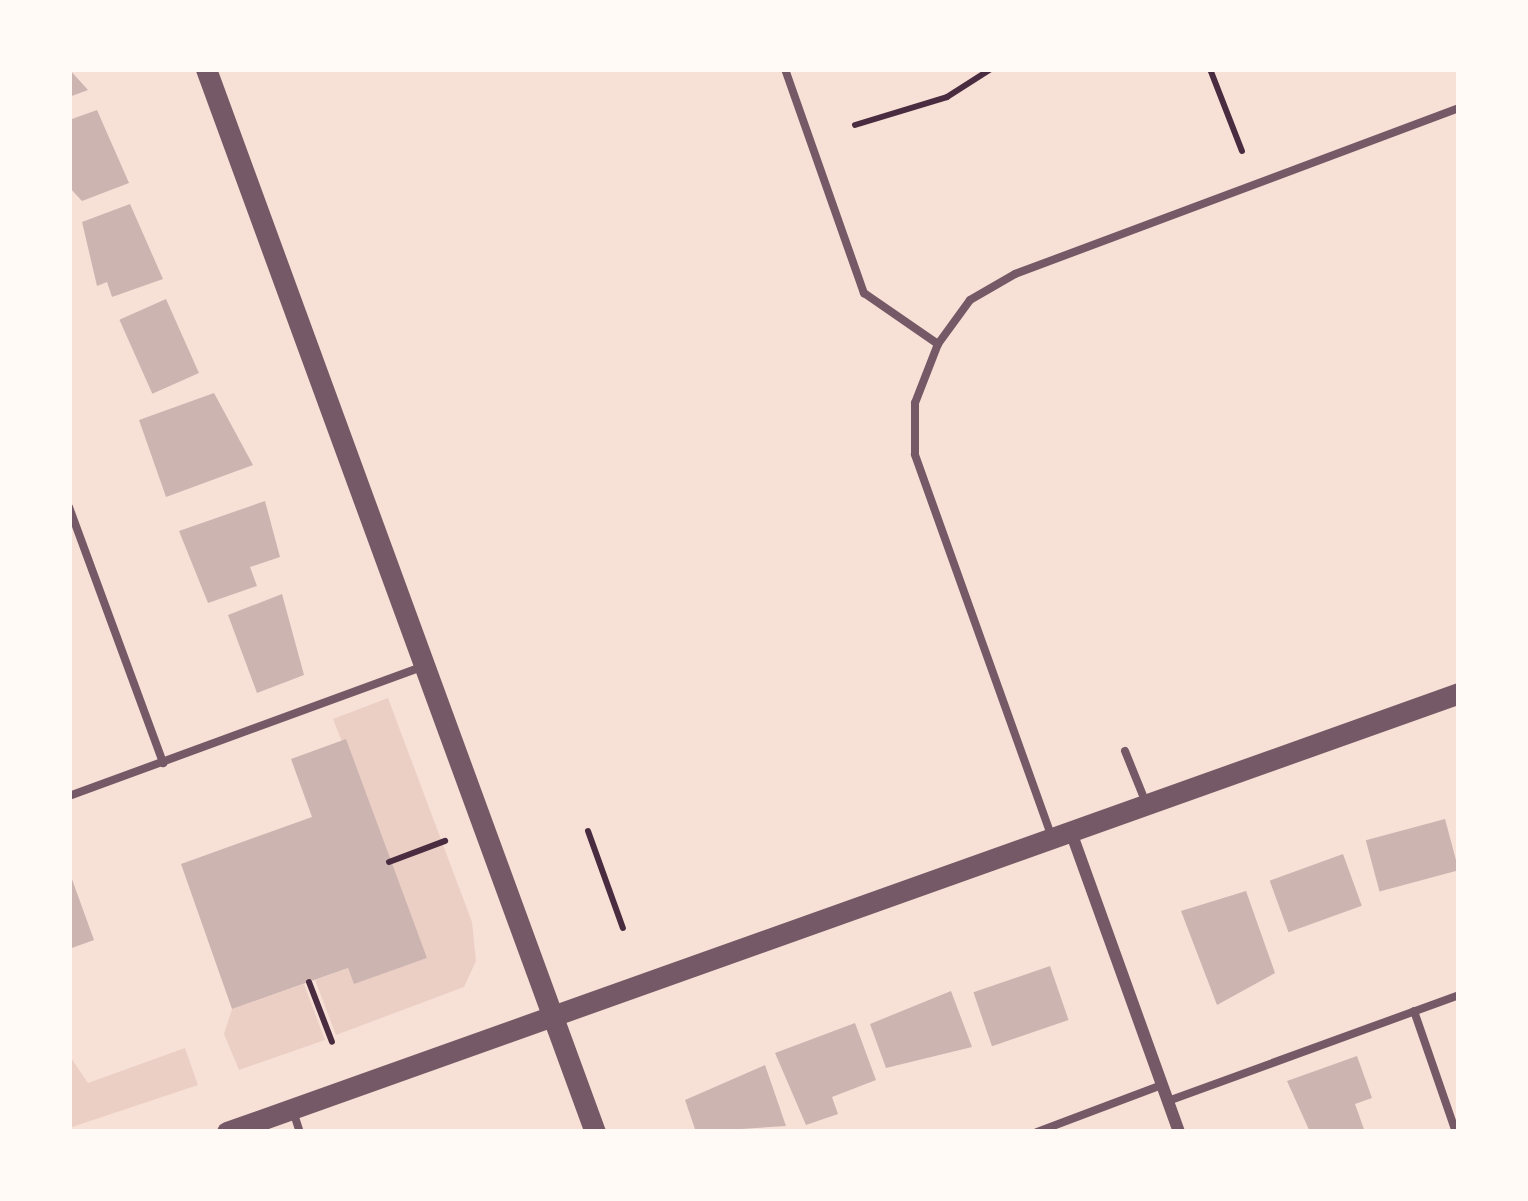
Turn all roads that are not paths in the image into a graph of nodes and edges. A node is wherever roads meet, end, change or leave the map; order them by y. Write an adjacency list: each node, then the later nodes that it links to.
1 (206, 69): 6 (street)
2 (785, 69): 4 (lane)
3 (1459, 108): 4 (lane)
4 (938, 344): 12 (lane)
5 (69, 507): 9 (lane)
6 (422, 667): 9 (lane); 15 (street)
7 (1459, 693): 11 (street)
8 (1125, 751): 11 (lane)
9 (163, 763): 10 (lane)
10 (69, 796)
11 (1146, 804): 12 (street)
12 (1061, 835): 15 (street); 16 (street)
13 (1459, 994): 14 (lane)
14 (1414, 1011): 17 (lane); 24 (lane)
15 (551, 1016): 18 (street); 21 (street)
16 (1162, 1085): 17 (street); 22 (lane)
17 (1168, 1102): 23 (street)
18 (292, 1108): 19 (street); 20 (lane)
19 (227, 1132)
20 (301, 1132)
21 (595, 1132)
22 (1037, 1132)
23 (1179, 1132)
24 (1456, 1132)

